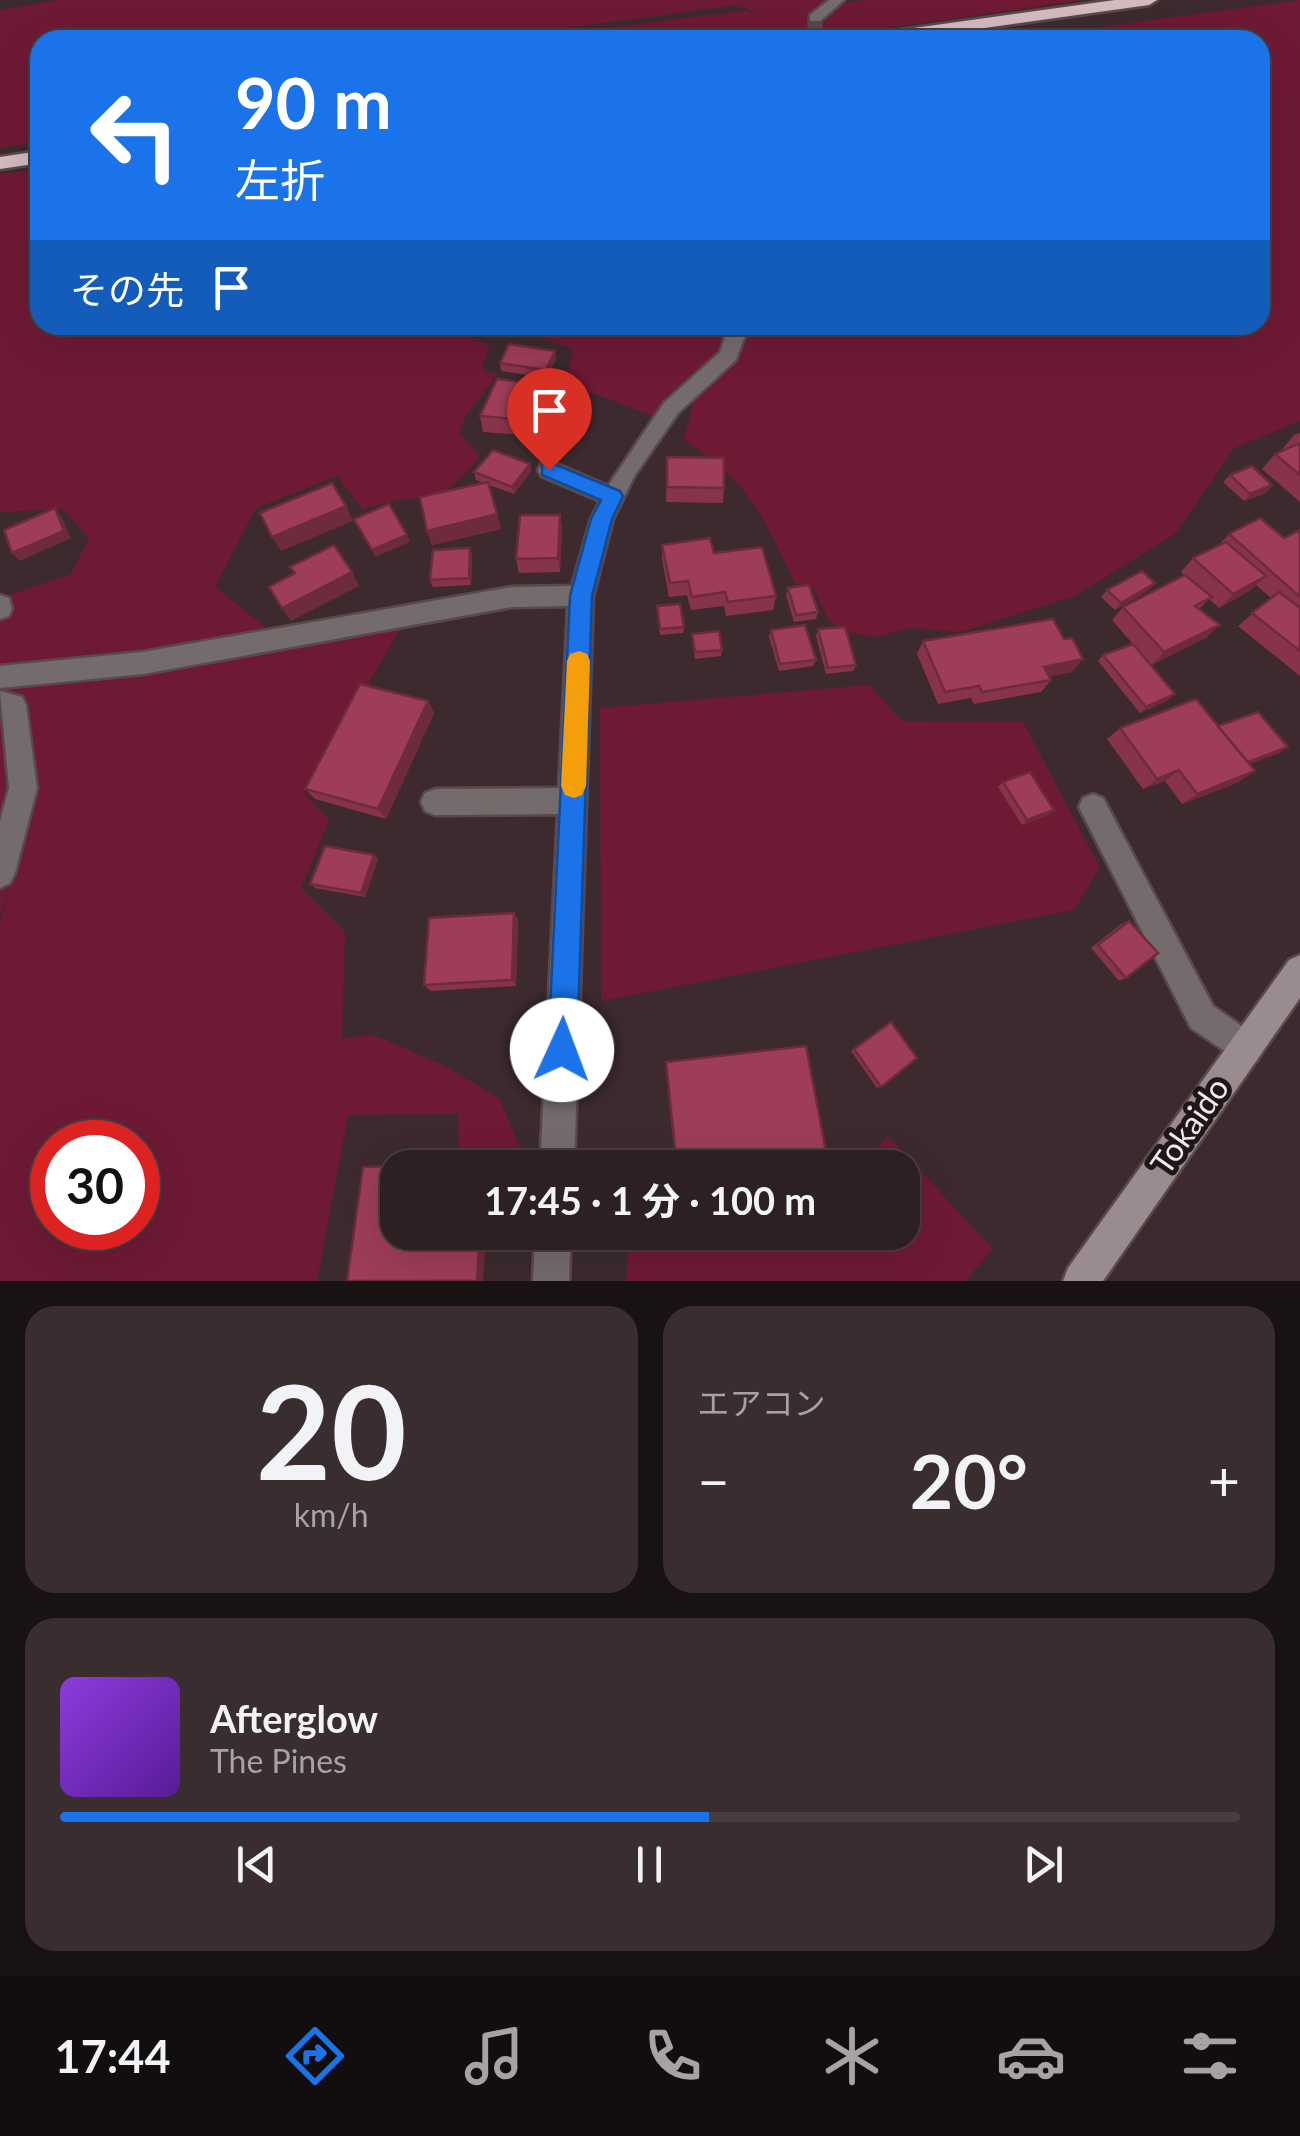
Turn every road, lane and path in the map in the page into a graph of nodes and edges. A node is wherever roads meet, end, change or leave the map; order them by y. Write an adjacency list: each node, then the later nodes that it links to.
1 (837, 0): 3 (street)
2 (1149, 0): 4 (highway)
3 (815, 18)
4 (935, 30)
5 (30, 159): 6 (highway)
6 (0, 163)
7 (735, 335): 9 (street)
8 (549, 470): 9 (street)
9 (613, 496): 10 (street)
10 (581, 596): 11 (street); 14 (street)
11 (0, 677)
12 (0, 703): 16 (street)
13 (435, 802): 14 (street)
14 (573, 802): 19 (street)
15 (1094, 806): 18 (street)
16 (0, 873)
17 (1300, 970): 18 (main road, Tokaido)
18 (1245, 1048): 22 (main road, Tokaido)
19 (558, 1150)
20 (553, 1250): 21 (street)
21 (551, 1281)
22 (1080, 1281)

